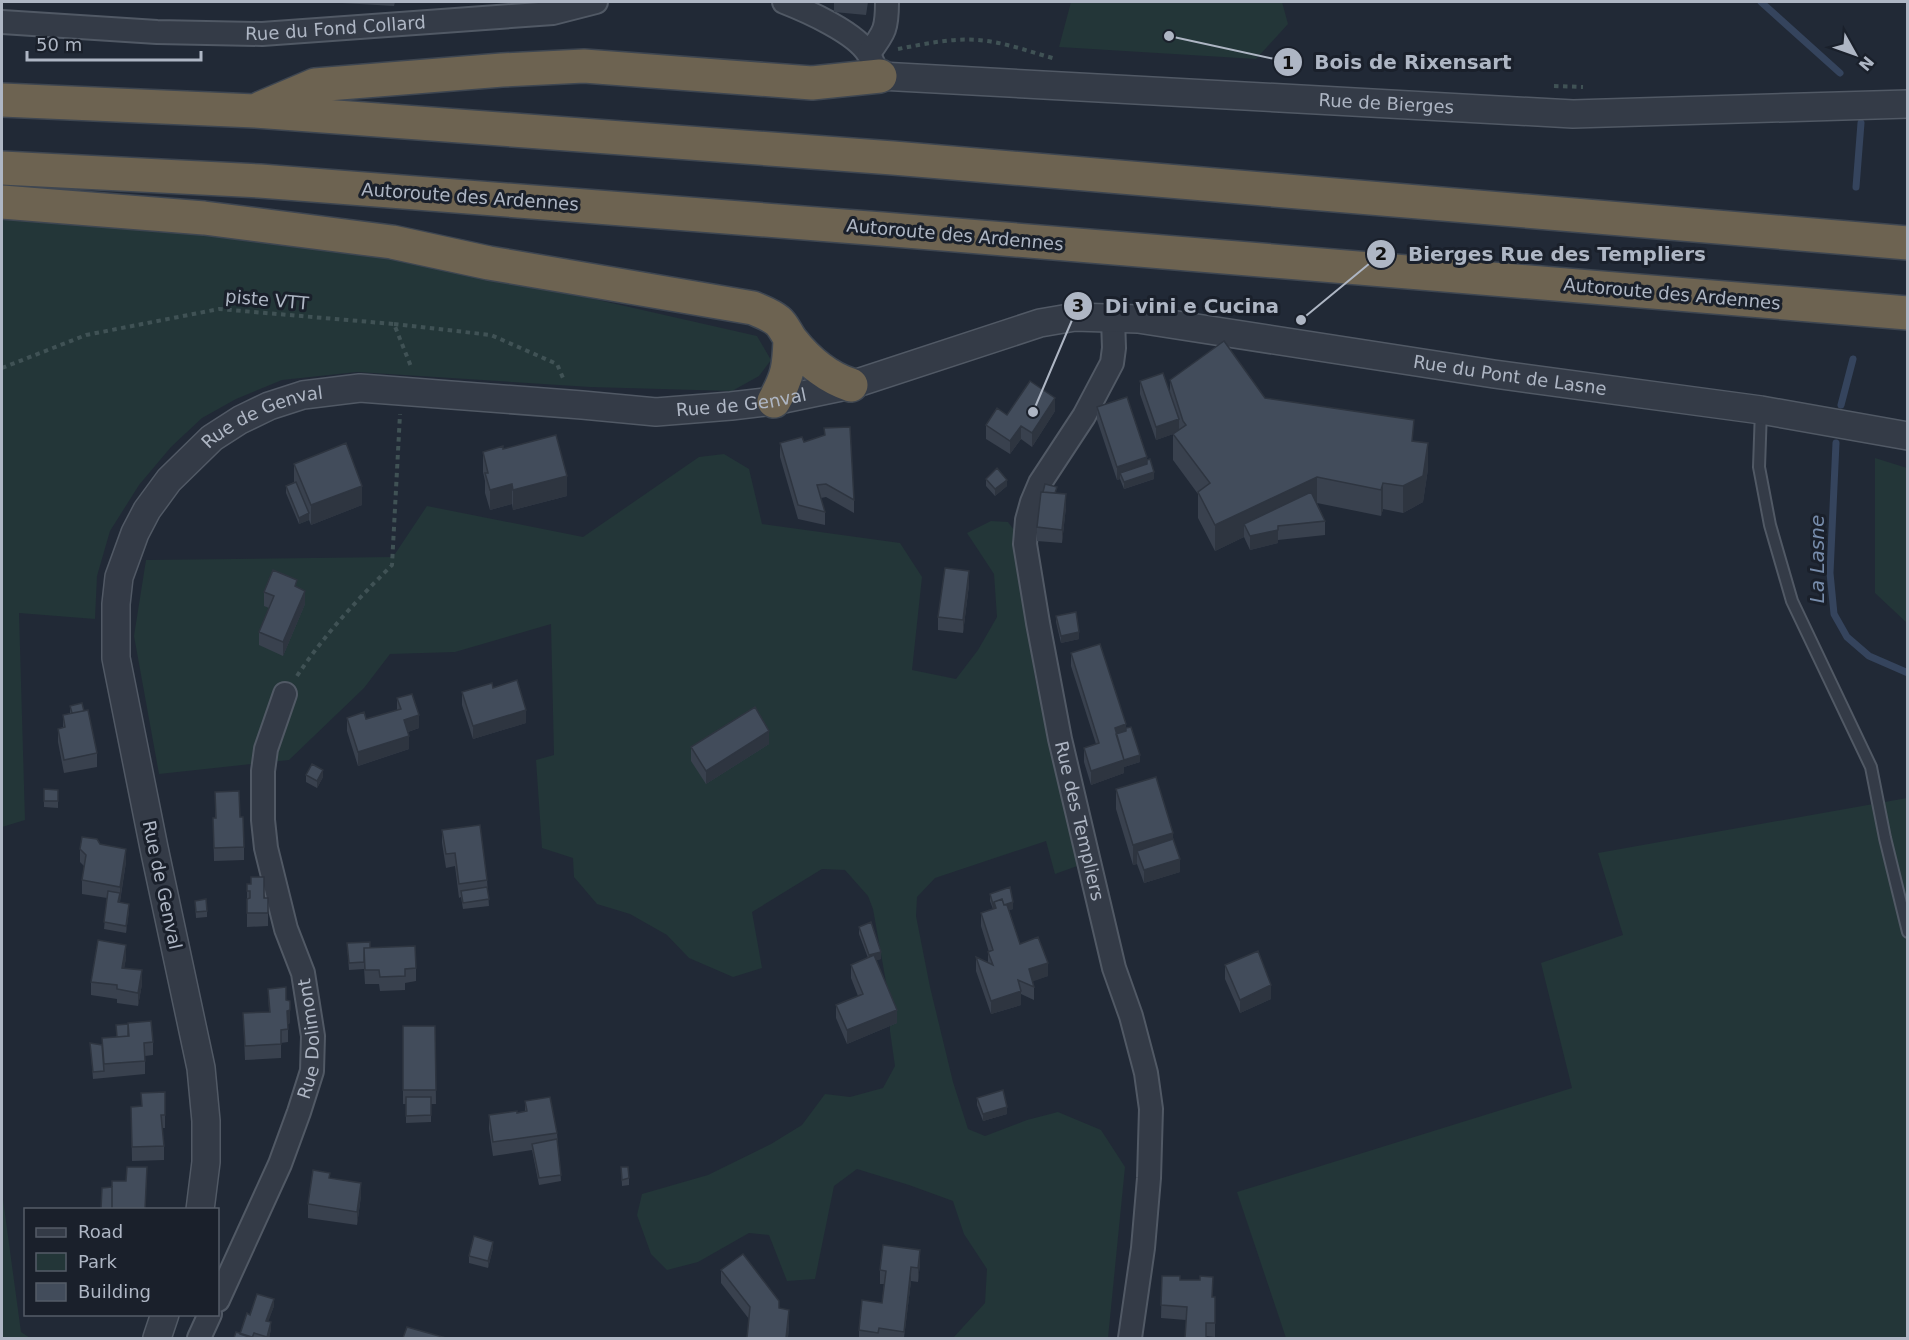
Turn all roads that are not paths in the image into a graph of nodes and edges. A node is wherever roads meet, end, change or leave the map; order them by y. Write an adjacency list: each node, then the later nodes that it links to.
1 (596, 2): 4 (street, Rue du Fond Collard)
2 (784, 2): 5 (street)
3 (887, 2): 5 (street)
4 (2, 22)
5 (875, 65): 7 (street, Rue de Bierges); 8 (highway)
6 (2, 100): 8 (highway)
7 (1903, 103)
8 (255, 111): 11 (highway)
9 (2, 168): 12 (highway, Autoroute des Ardennes)
10 (2, 202): 14 (highway)
11 (1908, 243)
12 (1908, 314)
13 (1113, 319): 15 (street, Rue de Genval); 17 (street, Rue du Pont de Lasne); 27 (street, Rue des Templiers)
14 (790, 339): 15 (highway); 16 (highway)
15 (851, 385): 16 (street, Rue de Genval)
16 (774, 401): 21 (street, Rue de Genval)
17 (1761, 410): 18 (street, Rue du Pont de Lasne); 20 (lane)
18 (1908, 436)
19 (285, 694): 22 (street, Rue Dolimont)
20 (1908, 932)
21 (200, 1208)
22 (219, 1298)
23 (164, 1316): 25 (street)
24 (209, 1316): 26 (street)
25 (157, 1338)
26 (198, 1338)
27 (1130, 1338)

